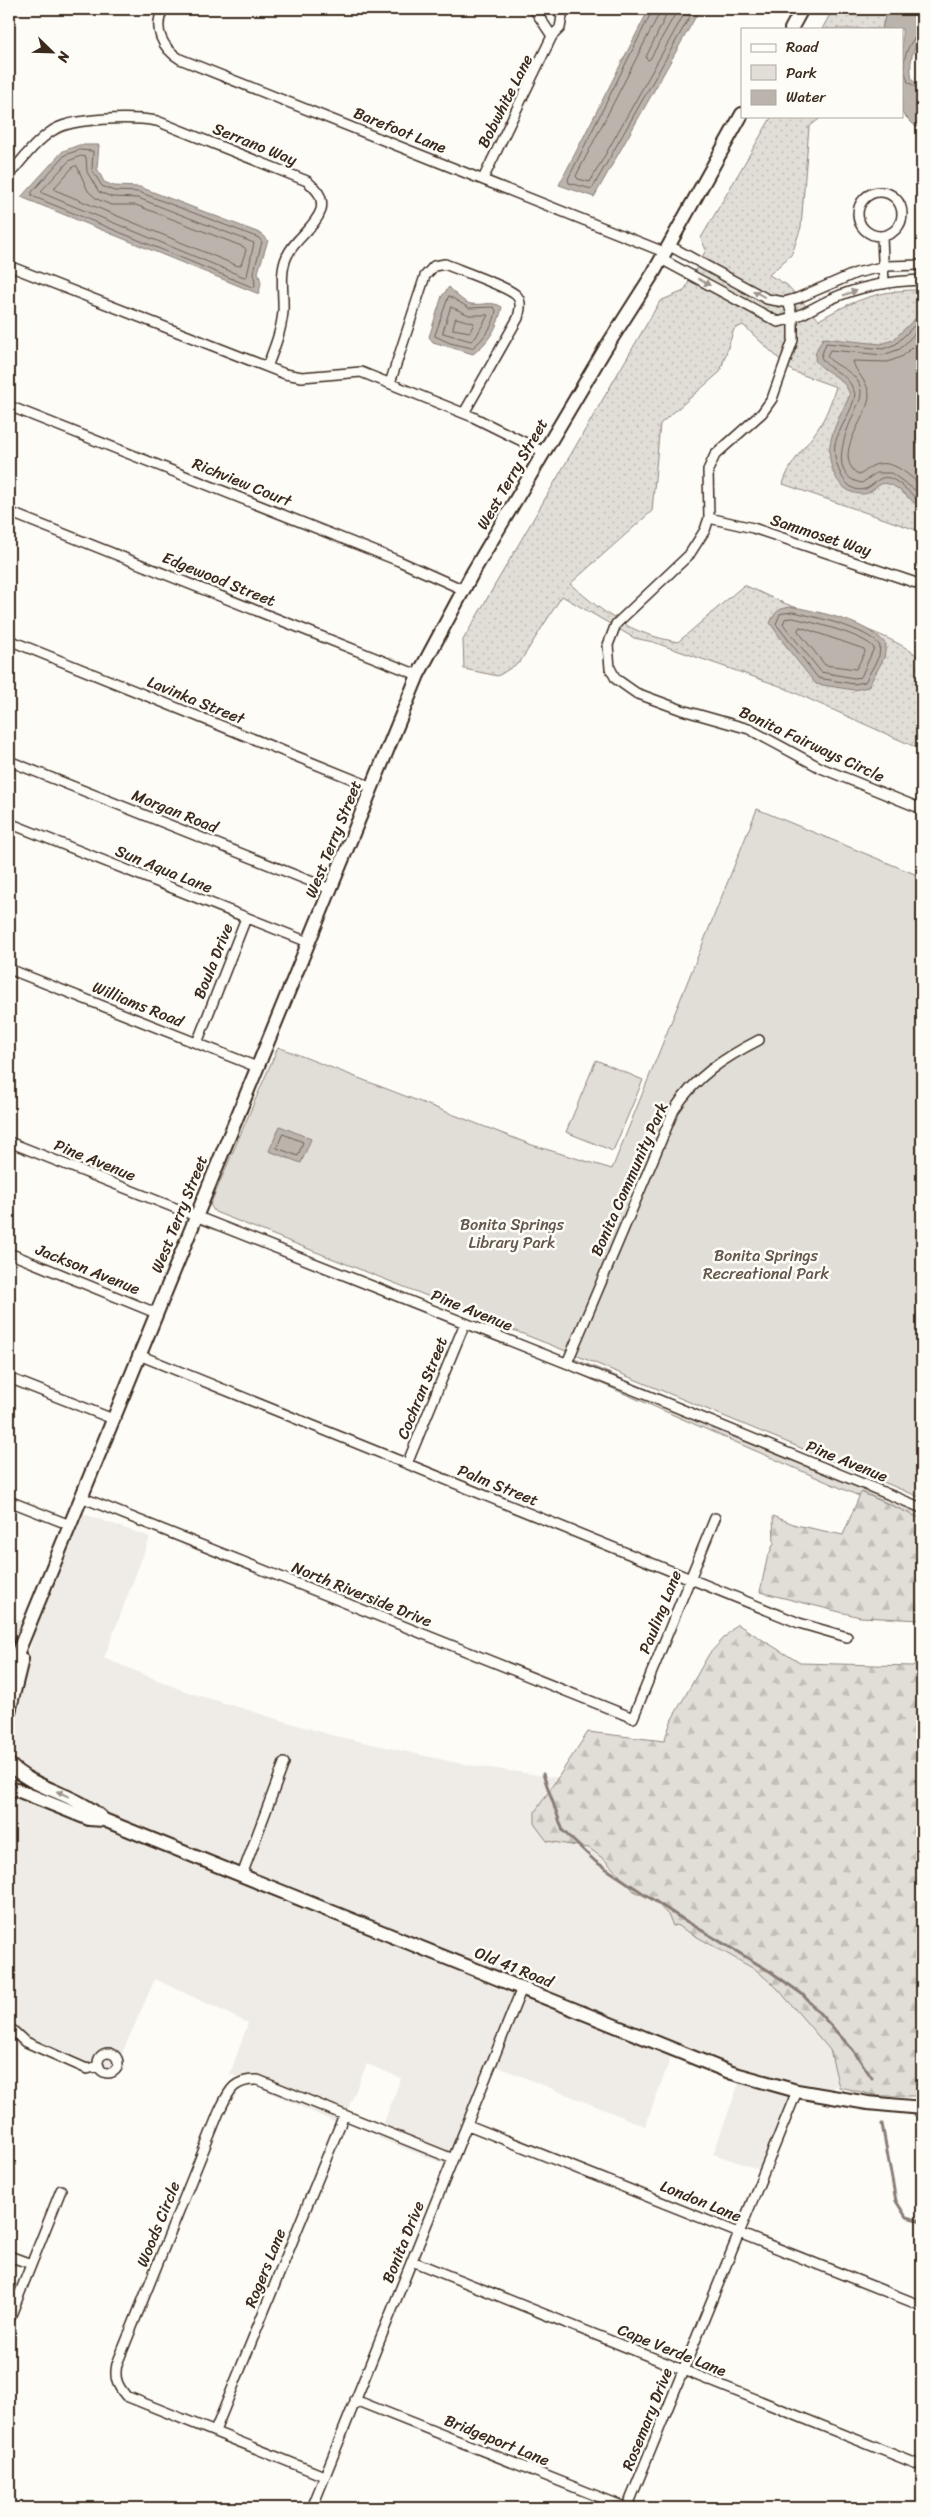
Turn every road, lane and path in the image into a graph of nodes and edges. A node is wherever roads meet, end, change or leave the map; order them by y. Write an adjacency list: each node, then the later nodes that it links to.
1 (163, 9): 9 (street, Barefoot Lane)
2 (556, 9): 6 (street, Bobwhite Lane)
3 (802, 9): 5 (street)
4 (535, 10): 6 (street)
5 (792, 28)
6 (552, 36): 9 (street, Bobwhite Lane)
7 (741, 116): 11 (street, West Terry Street)
8 (9, 175): 19 (street, Serrano Way)
9 (483, 179): 11 (street, Barefoot Lane)
10 (882, 236): 10 (street); 14 (street)
11 (664, 252): 17 (street, one-way to 11); 18 (street, one-way to 18); 23 (street, West Terry Street)
12 (922, 265): 14 (street)
13 (9, 266): 19 (street)
14 (884, 267): 16 (street); 17 (street)
15 (922, 280): 16 (street)
16 (884, 284): 18 (street, one-way to 16)
17 (788, 301): 18 (street, Bonita Fairways Circle)
18 (793, 319): 25 (street, Bonita Fairways Circle)
19 (266, 367): 20 (street)
20 (390, 383): 22 (street); 22 (street)
21 (9, 406): 27 (street, Richview Court)
22 (464, 413): 23 (street)
23 (544, 452): 27 (street, West Terry Street)
24 (9, 512): 29 (street, Edgewood Street)
25 (709, 518): 26 (street, Sammoset Way); 32 (street, Bonita Fairways Circle)
26 (922, 585)
27 (464, 590): 29 (street, West Terry Street)
28 (9, 640): 31 (street, Lavinka Street)
29 (418, 675): 31 (street, West Terry Street)
30 (9, 761): 34 (street, Morgan Road)
31 (372, 787): 34 (street, West Terry Street)
32 (922, 809)
33 (9, 823): 35 (street, Sun Aqua Lane)
34 (330, 889): 36 (street, West Terry Street)
35 (246, 918): 36 (street, Sun Aqua Lane); 39 (street, Boula Drive)
36 (308, 942): 40 (street, West Terry Street)
37 (9, 969): 39 (street, Williams Road)
38 (759, 1040): 47 (street, Bonita Community Park)
39 (196, 1043): 40 (street, Williams Road)
40 (256, 1067): 42 (street, West Terry Street)
41 (9, 1142): 42 (street, Pine Avenue)
42 (196, 1216): 44 (street, West Terry Street); 45 (street, Pine Avenue)
43 (9, 1253): 44 (street, Jackson Avenue)
44 (156, 1312): 46 (street, West Terry Street)
45 (465, 1323): 47 (street, Pine Avenue); 50 (street, Cochran Street)
46 (139, 1356): 49 (street, West Terry Street); 50 (street, Palm Street)
47 (567, 1363): 53 (street, Pine Avenue)
48 (9, 1378): 49 (street)
49 (113, 1419): 51 (street, West Terry Street)
50 (407, 1464): 56 (street, Palm Street)
51 (81, 1497): 55 (street, West Terry Street); 61 (street, North Riverside Drive)
52 (9, 1501): 55 (street)
53 (922, 1508)
54 (715, 1518): 56 (street, Pauling Lane)
55 (70, 1524): 57 (street, West Terry Street)
56 (690, 1579): 58 (street, Palm Street); 61 (street, Pauling Lane)
57 (32, 1616): 59 (street, West Terry Street); 60 (street, West Terry Street)
58 (847, 1637)
59 (9, 1674)
60 (9, 1712)
61 (633, 1718)
62 (284, 1763): 66 (street)
63 (9, 1764): 65 (street, Old 41 Road, one-way to 63)
64 (9, 1790): 65 (street, Old 41 Road)
65 (104, 1820): 66 (street, Old 41 Road)
66 (242, 1875): 67 (street, Old 41 Road)
67 (522, 1988): 70 (street, Old 41 Road); 73 (street, Bonita Drive)
68 (9, 2027): 69 (street)
69 (99, 2066)
70 (797, 2091): 71 (street, Old 41 Road); 76 (street, Rosemary Drive)
71 (922, 2108)
72 (344, 2116): 74 (street, Woods Circle); 84 (street, Rogers Lane); 84 (street, Woods Circle)
73 (468, 2125): 74 (street, Bonita Drive); 76 (street, London Lane)
74 (453, 2159): 78 (street, Bonita Drive)
75 (61, 2190): 79 (street)
76 (739, 2233): 80 (street, London Lane); 82 (street, Rosemary Drive)
77 (9, 2256): 79 (street)
78 (412, 2261): 82 (street, Cape Verde Lane); 83 (street, Bonita Drive)
79 (31, 2264): 81 (street)
80 (922, 2306)
81 (9, 2320)
82 (684, 2371): 85 (street, Cape Verde Lane); 88 (street, Rosemary Drive)
83 (355, 2400): 86 (street, Bonita Drive); 88 (street, Bridgeport Lane)
84 (215, 2431): 86 (street, Woods Circle)
85 (922, 2466)
86 (324, 2476): 87 (street, Bonita Drive)
87 (312, 2508)
88 (627, 2508)

